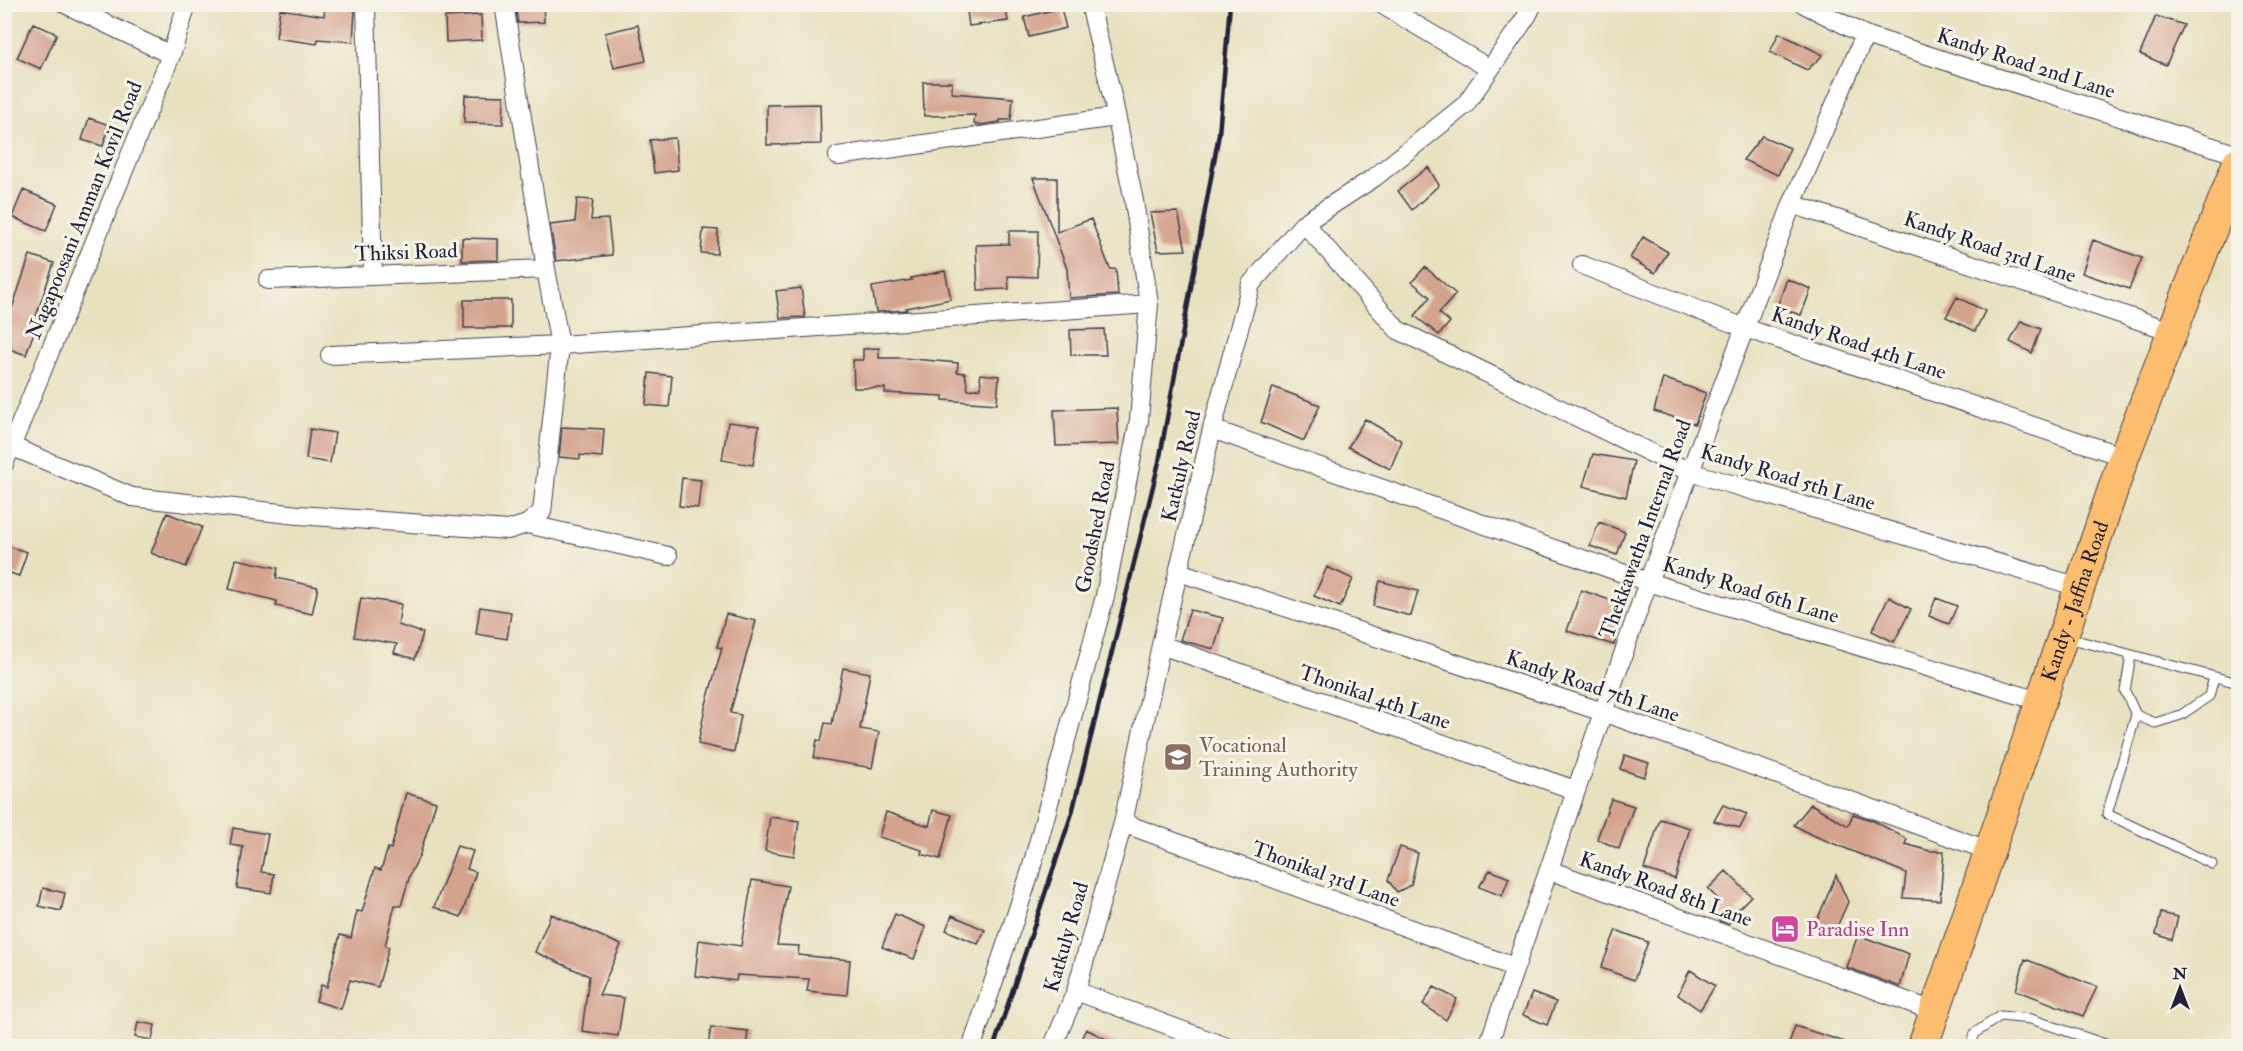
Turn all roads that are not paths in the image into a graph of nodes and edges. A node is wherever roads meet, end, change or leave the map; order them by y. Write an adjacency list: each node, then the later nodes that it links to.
1 (65, 4): 10 (street)
2 (187, 4): 10 (street, Nagapoosani Amman Kovil Road)
3 (366, 4): 20 (street)
4 (504, 4): 19 (street)
5 (1090, 4): 12 (street, Goodshed Road)
6 (1381, 4): 11 (street)
7 (1533, 4): 11 (street, Katkuly Road)
8 (1804, 4): 9 (street, Kandy Road 2nd Lane)
9 (1865, 35): 13 (street, Kandy Road 2nd Lane); 16 (street, Thekkawatha Internal Road)
10 (171, 55): 28 (street, Nagapoosani Amman Kovil Road)
11 (1490, 69): 17 (street, Katkuly Road)
12 (1116, 117): 14 (street); 22 (street, Goodshed Road)
13 (2238, 155)
14 (838, 156)
15 (2238, 162): 24 (highway, Kandy - Jaffna Road)
16 (1792, 204): 23 (street, Thekkawatha Internal Road); 24 (street, Kandy Road 3rd Lane)
17 (1304, 223): 27 (street, Katkuly Road); 30 (street, Kandy Road 5th Lane)
18 (1582, 265): 23 (street, Kandy Road 4th Lane)
19 (546, 268): 20 (street, Thiksi Road); 25 (street)
20 (373, 276): 21 (street, Thiksi Road)
21 (268, 280)
22 (1149, 304): 25 (street); 52 (street, Goodshed Road)
23 (1745, 328): 29 (street, Kandy Road 4th Lane); 30 (street, Thekkawatha Internal Road)
24 (2174, 332): 29 (highway, Kandy - Jaffna Road)
25 (560, 345): 26 (street); 31 (street)
26 (330, 355)
27 (1212, 429): 33 (street, Katkuly Road); 34 (street, Kandy Road 6th Lane)
28 (9, 456): 31 (street)
29 (2124, 457): 35 (highway, Kandy - Jaffna Road)
30 (1690, 472): 34 (street, Thekkawatha Internal Road); 35 (street, Kandy Road 5th Lane)
31 (528, 524): 32 (street)
32 (668, 556)
33 (1179, 572): 37 (street, Katkuly Road); 42 (street, Kandy Road 7th Lane)
34 (1648, 582): 41 (street, Kandy Road 6th Lane); 42 (street, Thekkawatha Internal Road)
35 (2079, 587): 36 (highway, Kandy - Jaffna Road)
36 (2062, 637): 38 (lane); 41 (highway, Kandy - Jaffna Road)
37 (1161, 645): 44 (street, Thonikal 4th Lane); 45 (street, Katkuly Road)
38 (2131, 655): 39 (lane); 43 (lane)
39 (2214, 677): 40 (lane); 43 (lane)
40 (2238, 683)
41 (2042, 702): 46 (highway, Kandy - Jaffna Road)
42 (1603, 712): 44 (street, Thekkawatha Internal Road); 46 (street, Kandy Road 7th Lane)
43 (2136, 715): 47 (lane)
44 (1575, 790): 48 (street, Thekkawatha Internal Road)
45 (1123, 824): 49 (street, Thonikal 3rd Lane); 50 (street, Katkuly Road)
46 (1990, 851): 51 (highway, Kandy - Jaffna Road)
47 (2212, 864)
48 (1549, 870): 49 (street, Thekkawatha Internal Road); 51 (street, Kandy Road 8th Lane)
49 (1514, 967): 55 (street, Thekkawatha Internal Road)
50 (1076, 991): 53 (street, Katkuly Road); 54 (street)
51 (1936, 1012): 56 (highway, Kandy - Jaffna Road)
52 (972, 1047)
53 (1053, 1047)
54 (1224, 1047)
55 (1488, 1047)
56 (1923, 1047)
57 (1971, 1047): 58 (lane)
58 (2111, 1047)

